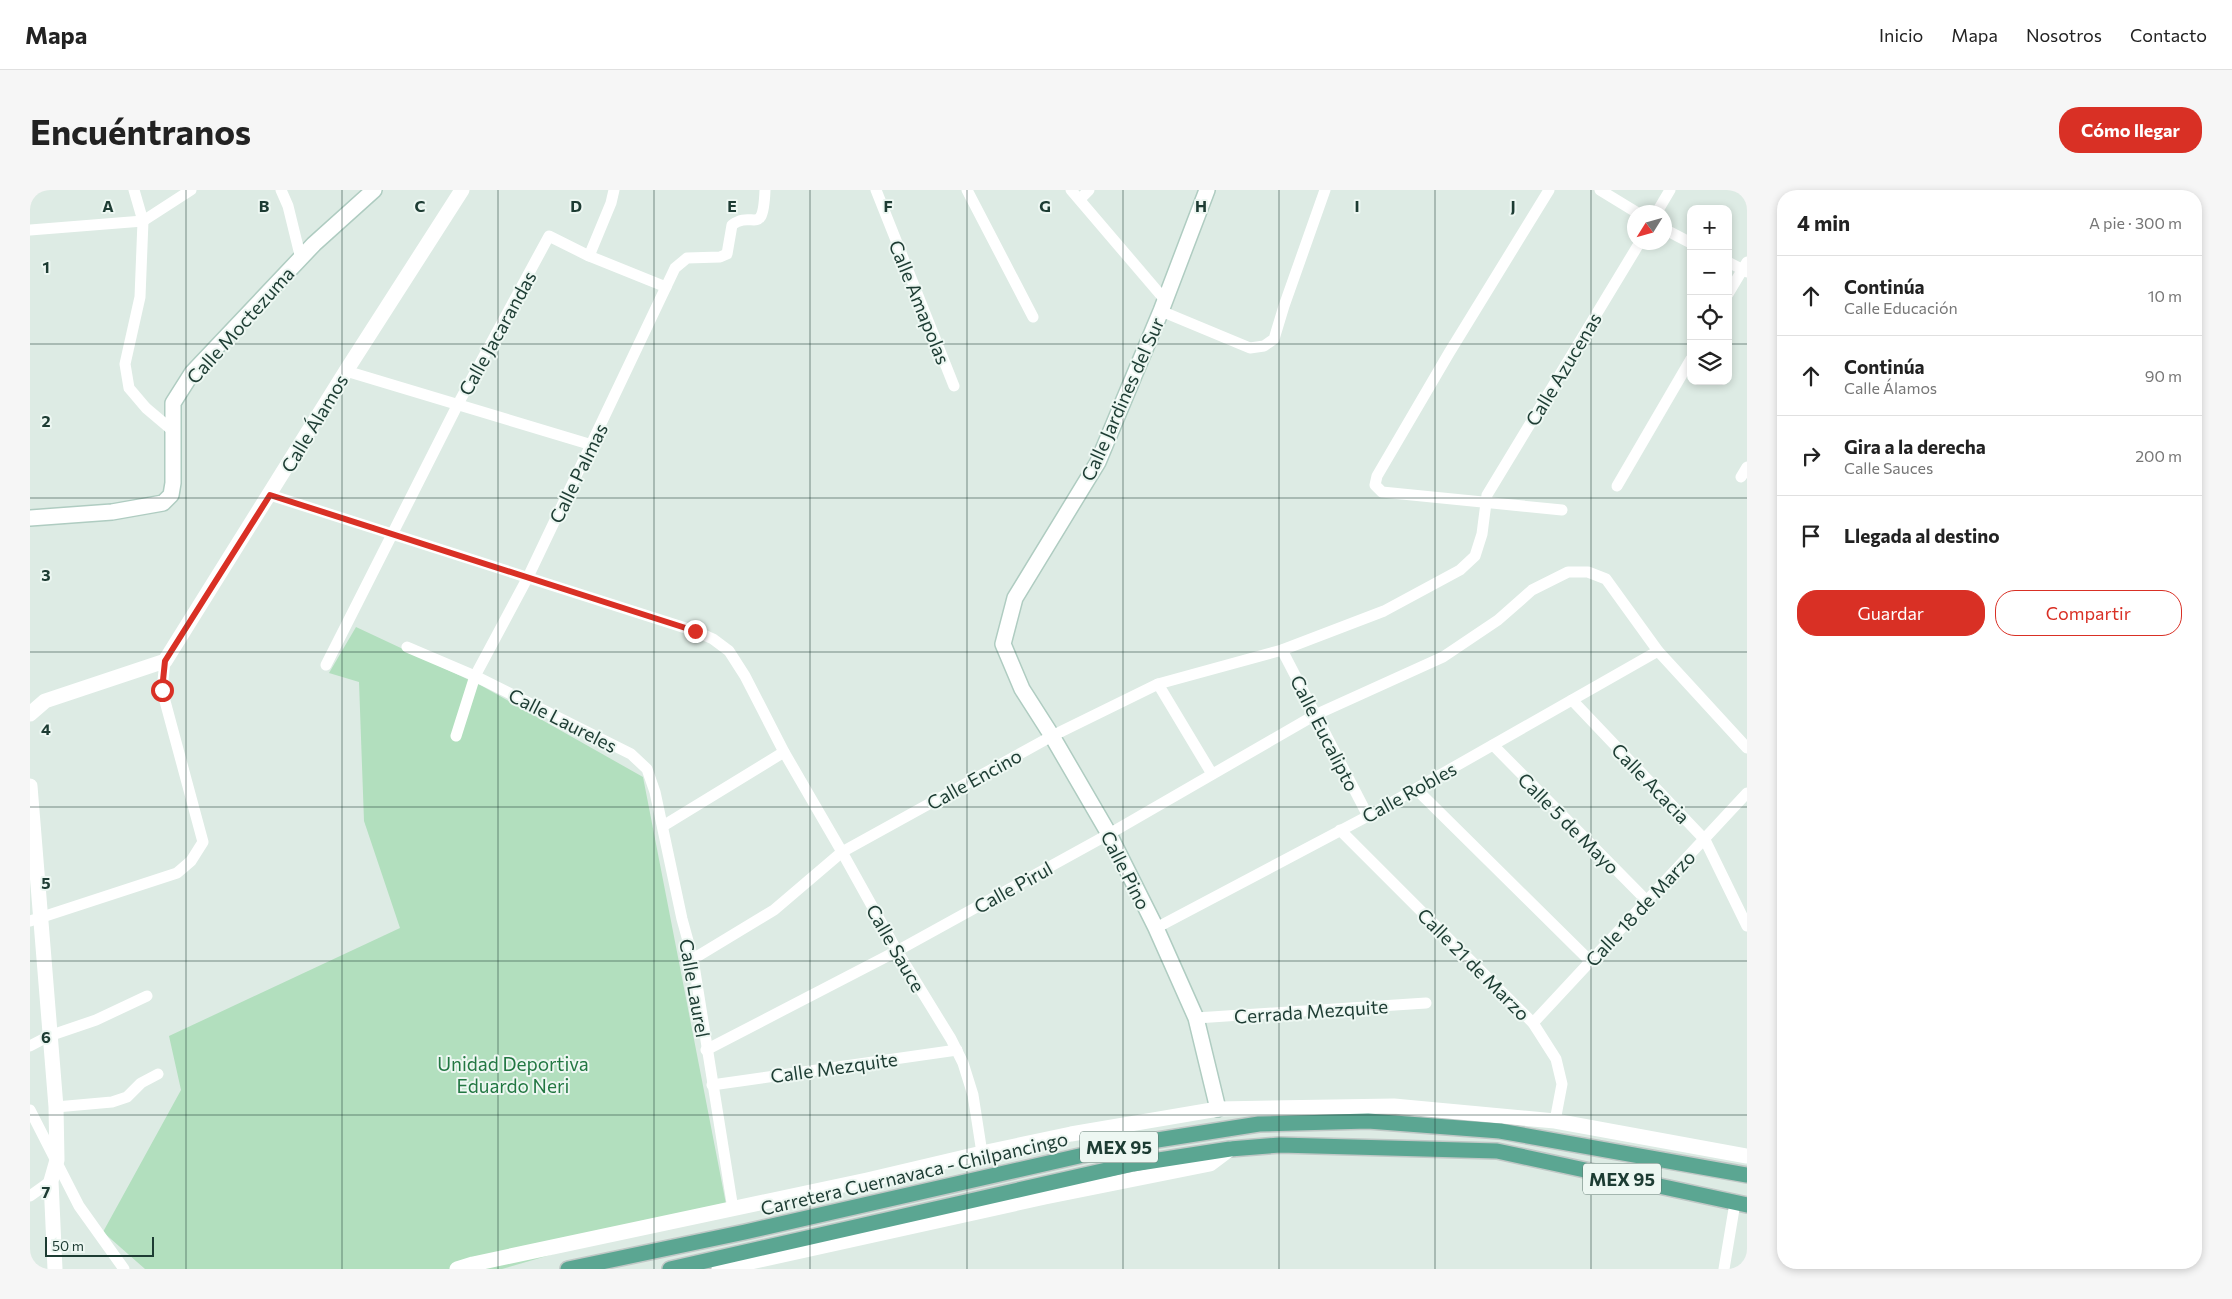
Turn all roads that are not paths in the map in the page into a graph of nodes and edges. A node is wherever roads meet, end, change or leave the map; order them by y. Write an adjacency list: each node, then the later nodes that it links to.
1 (134, 190): 20 (street)
2 (191, 190): 20 (street)
3 (281, 190): 26 (street)
4 (374, 190): 26 (street, Calle Moctezuma)
5 (462, 190): 34 (street, Calle Álamos)
6 (614, 190): 25 (street)
7 (765, 190): 29 (street, Calle Palmas)
8 (876, 190): 35 (street, Calle Amapolas)
9 (967, 190): 32 (street)
10 (1071, 190): 17 (street)
11 (1089, 190): 17 (street)
12 (1207, 190): 31 (street, Calle Jardines del Sur)
13 (1325, 190): 31 (street)
14 (1549, 190): 41 (street)
15 (1600, 190): 19 (street)
16 (1670, 190): 18 (street)
17 (1080, 200): 31 (street)
18 (1662, 205)
19 (1627, 206)
20 (143, 221): 21 (street); 37 (street)
21 (30, 230)
22 (1672, 233): 23 (street)
23 (1687, 240)
24 (1635, 250): 41 (street, Calle Azucenas)
25 (589, 256): 29 (street); 36 (street, Calle Jacarandas)
26 (301, 259): 37 (street, Calle Moctezuma)
27 (1732, 263): 28 (street)
28 (1746, 268): 30 (street)
29 (666, 287): 38 (street, Calle Palmas)
30 (1732, 288)
31 (1163, 306): 46 (street, Calle Jardines del Sur)
32 (1033, 317)
33 (1687, 366): 39 (street)
34 (346, 371): 36 (street); 40 (street, Calle Álamos)
35 (954, 386)
36 (458, 404): 38 (street); 44 (street, Calle Jacarandas)
37 (172, 430): 43 (street, Calle Moctezuma)
38 (592, 445): 45 (street, Calle Palmas)
39 (1617, 486)
40 (270, 495): 44 (street); 50 (street, Calle Álamos)
41 (1486, 499): 42 (street); 48 (street, Calle Encino)
42 (1562, 510)
43 (30, 518)
44 (393, 534): 45 (street); 51 (street, Calle Jacarandas)
45 (528, 577): 52 (street, Calle Palmas); 61 (street, Calle Sauce)
46 (1003, 644): 58 (street, Calle Pino)
47 (407, 647): 52 (street, Calle Laureles)
48 (1282, 650): 53 (street, Calle Encino); 56 (street, Calle Eucalipto)
49 (1658, 651): 54 (street, Calle Robles); 56 (street, Calle Pirul); 60 (street, Calle Pirul)
50 (165, 661): 55 (street); 74 (street)
51 (326, 665)
52 (475, 676): 57 (street, Calle Palmas); 62 (street, Calle Laureles)
53 (1158, 684): 58 (street, Calle Encino); 63 (street)
54 (1572, 700): 59 (street, Calle Robles); 71 (street, Calle Acacia)
55 (30, 714)
56 (1315, 715): 63 (street, Calle Pirul); 67 (street, Calle Eucalipto)
57 (456, 736)
58 (1052, 736): 70 (street, Calle Pino); 72 (street, Calle Encino)
59 (1492, 745): 65 (street, Calle Robles); 73 (street, Calle 5 de Mayo)
60 (1747, 748)
61 (784, 752): 68 (street); 72 (street, Calle Sauce)
62 (647, 769): 68 (street, Calle Laurel)
63 (1212, 774): 70 (street, Calle Pirul)
64 (30, 786): 74 (street)
65 (1416, 789): 67 (street, Calle Robles); 79 (street)
66 (1747, 793): 71 (street, Calle 18 de Marzo)
67 (1368, 816): 69 (street, Calle Robles)
68 (663, 826): 78 (street, Calle Laurel)
69 (1340, 830): 76 (street, Calle Robles); 83 (street, Calle 21 de Marzo)
70 (1108, 834): 76 (street, Calle Pino); 77 (street, Calle Pirul)
71 (1705, 840): 73 (street, Calle 18 de Marzo); 75 (street, Calle Acacia)
72 (842, 852): 77 (street, Calle Sauce); 78 (street, Calle Encino)
73 (1646, 900): 79 (street, Calle 18 de Marzo)
74 (35, 919): 84 (street)
75 (1747, 926)
76 (1156, 928): 82 (street, Calle Pino)
77 (897, 951): 86 (street, Calle Pirul); 87 (street, Calle Sauce)
78 (692, 959): 86 (street, Calle Laurel)
79 (1590, 961): 83 (street, Calle 18 de Marzo)
80 (147, 996): 84 (street)
81 (1426, 1003): 82 (street, Cerrada Mezquite)
82 (1196, 1018): 92 (street, Calle Pino)
83 (1533, 1023): 93 (street, Calle 21 de Marzo)
84 (49, 1036): 85 (street); 90 (street)
85 (30, 1046)
86 (706, 1050): 89 (street, Calle Laurel)
87 (957, 1050): 89 (street, Calle Mezquite); 95 (street, Calle Sauce)
88 (158, 1074): 90 (street)
89 (712, 1085): 102 (street, Calle Laurel)
90 (56, 1107): 97 (street)
91 (30, 1110): 97 (street)
92 (1218, 1110): 93 (street); 95 (street)
93 (1556, 1121): 96 (street)
94 (1230, 1149): 101 (main road, MEX 95); 107 (main road, MEX 95); 108 (street)
95 (982, 1153): 102 (street)
96 (1747, 1156)
97 (57, 1160): 99 (street); 104 (street)
98 (1747, 1175): 106 (main road, Carretera Cuernavaca - Chilpancingo / MEX 95)
99 (51, 1180): 100 (street); 103 (street)
100 (30, 1196)
101 (1741, 1204): 109 (street)
102 (733, 1209): 105 (street)
103 (55, 1269)
104 (124, 1269)
105 (457, 1269)
106 (568, 1269)
107 (670, 1269)
108 (719, 1269)
109 (1724, 1269)

